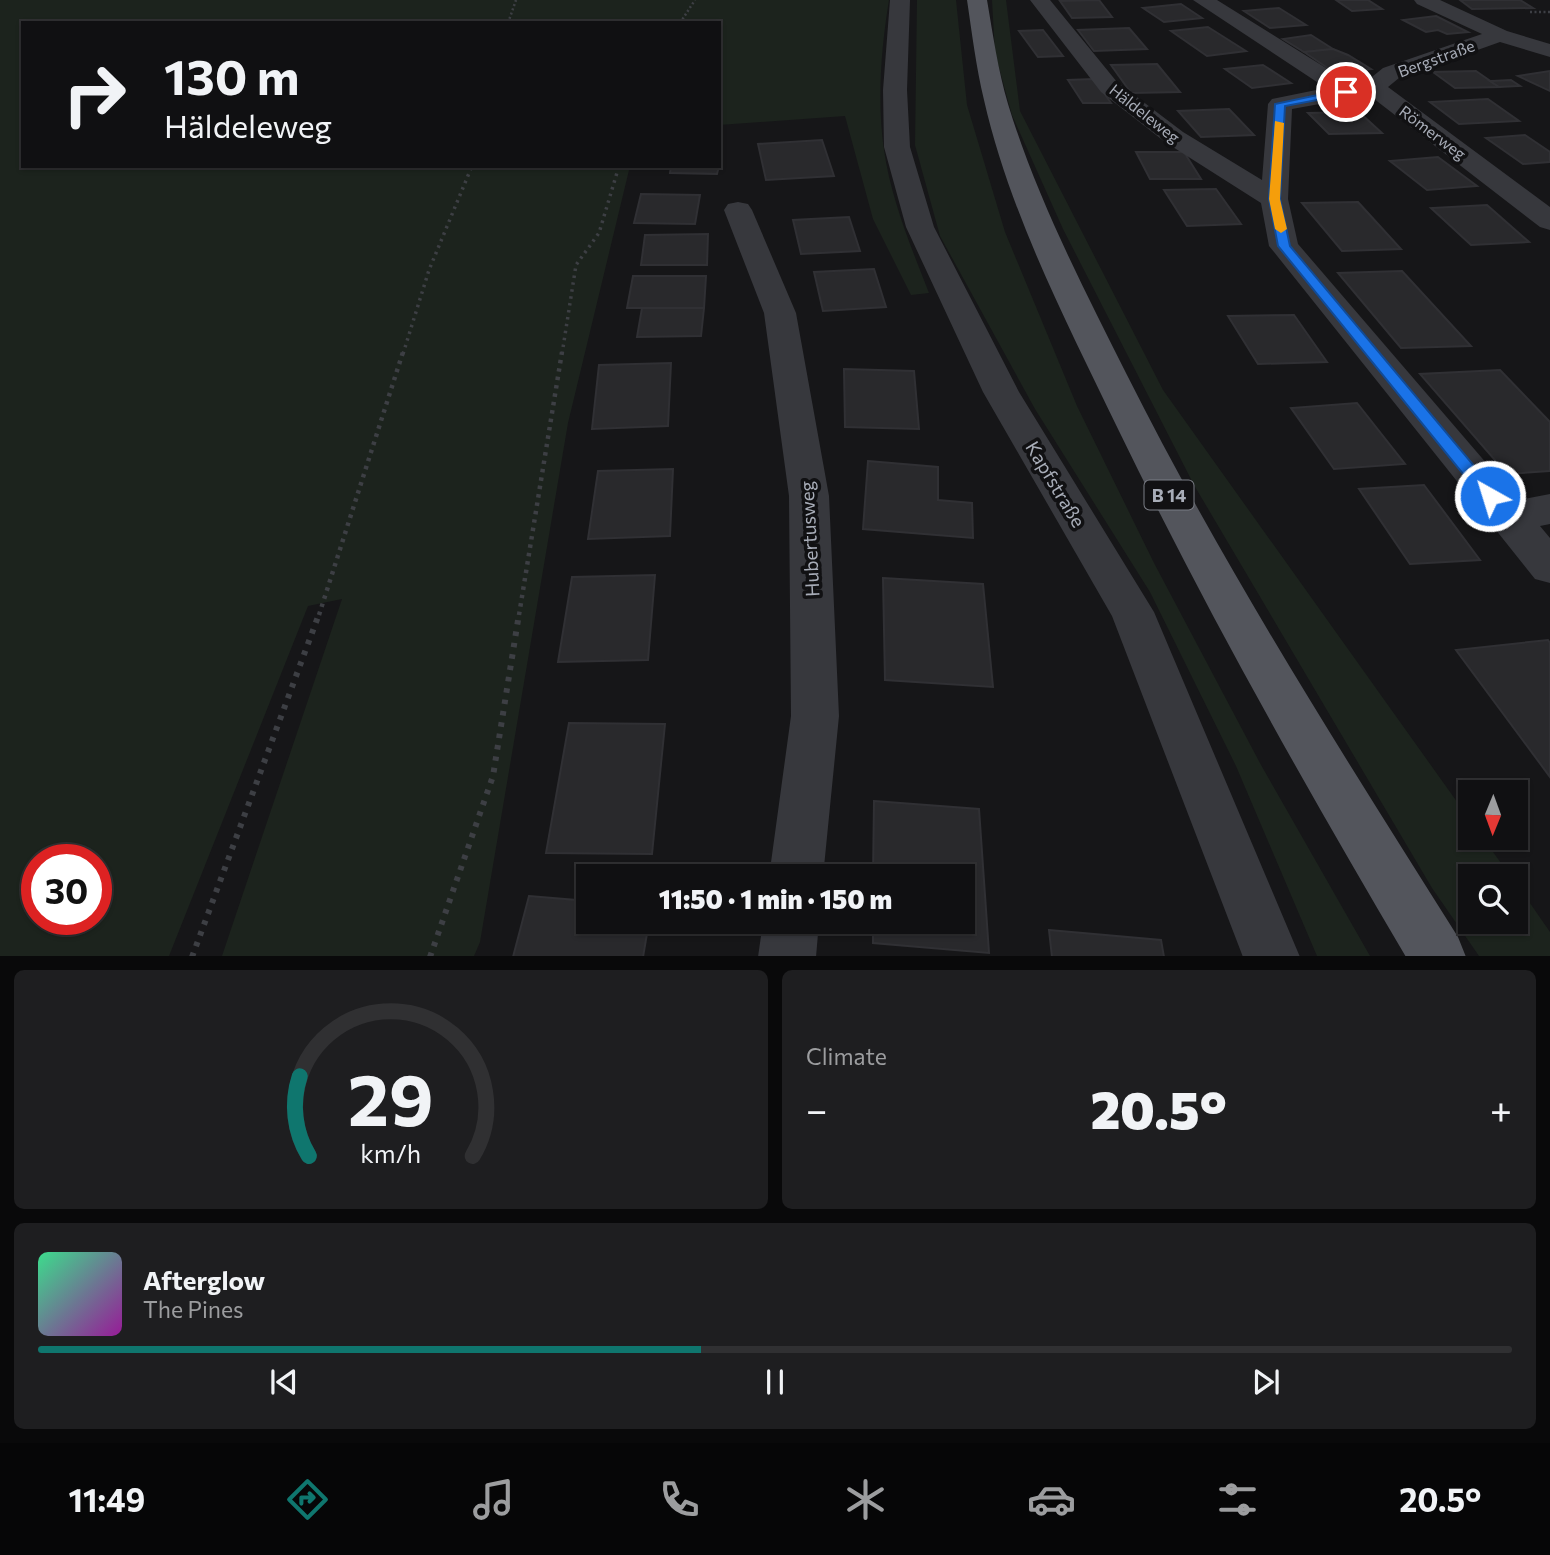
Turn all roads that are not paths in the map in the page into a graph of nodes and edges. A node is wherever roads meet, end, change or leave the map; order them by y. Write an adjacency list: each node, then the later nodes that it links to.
1 (900, 0): 18 (street, Kapfstraße)
2 (977, 0): 19 (main road, B 14)
3 (1040, 0): 9 (street, Häldeleweg)
4 (1203, 0): 8 (street, Römerweg)
5 (1424, 0): 6 (street)
6 (1500, 35): 7 (street); 8 (street, Bergstraße)
7 (1550, 51)
8 (1360, 89): 9 (street); 11 (street, Römerweg)
9 (1274, 199): 13 (street)
10 (738, 210): 15 (street, Hubertusweg)
11 (1550, 221)
12 (1550, 509): 13 (street)
13 (1507, 517): 14 (street)
14 (1550, 567)
15 (798, 864)
16 (790, 934): 17 (street)
17 (787, 956)
18 (1272, 956)
19 (1437, 956)

